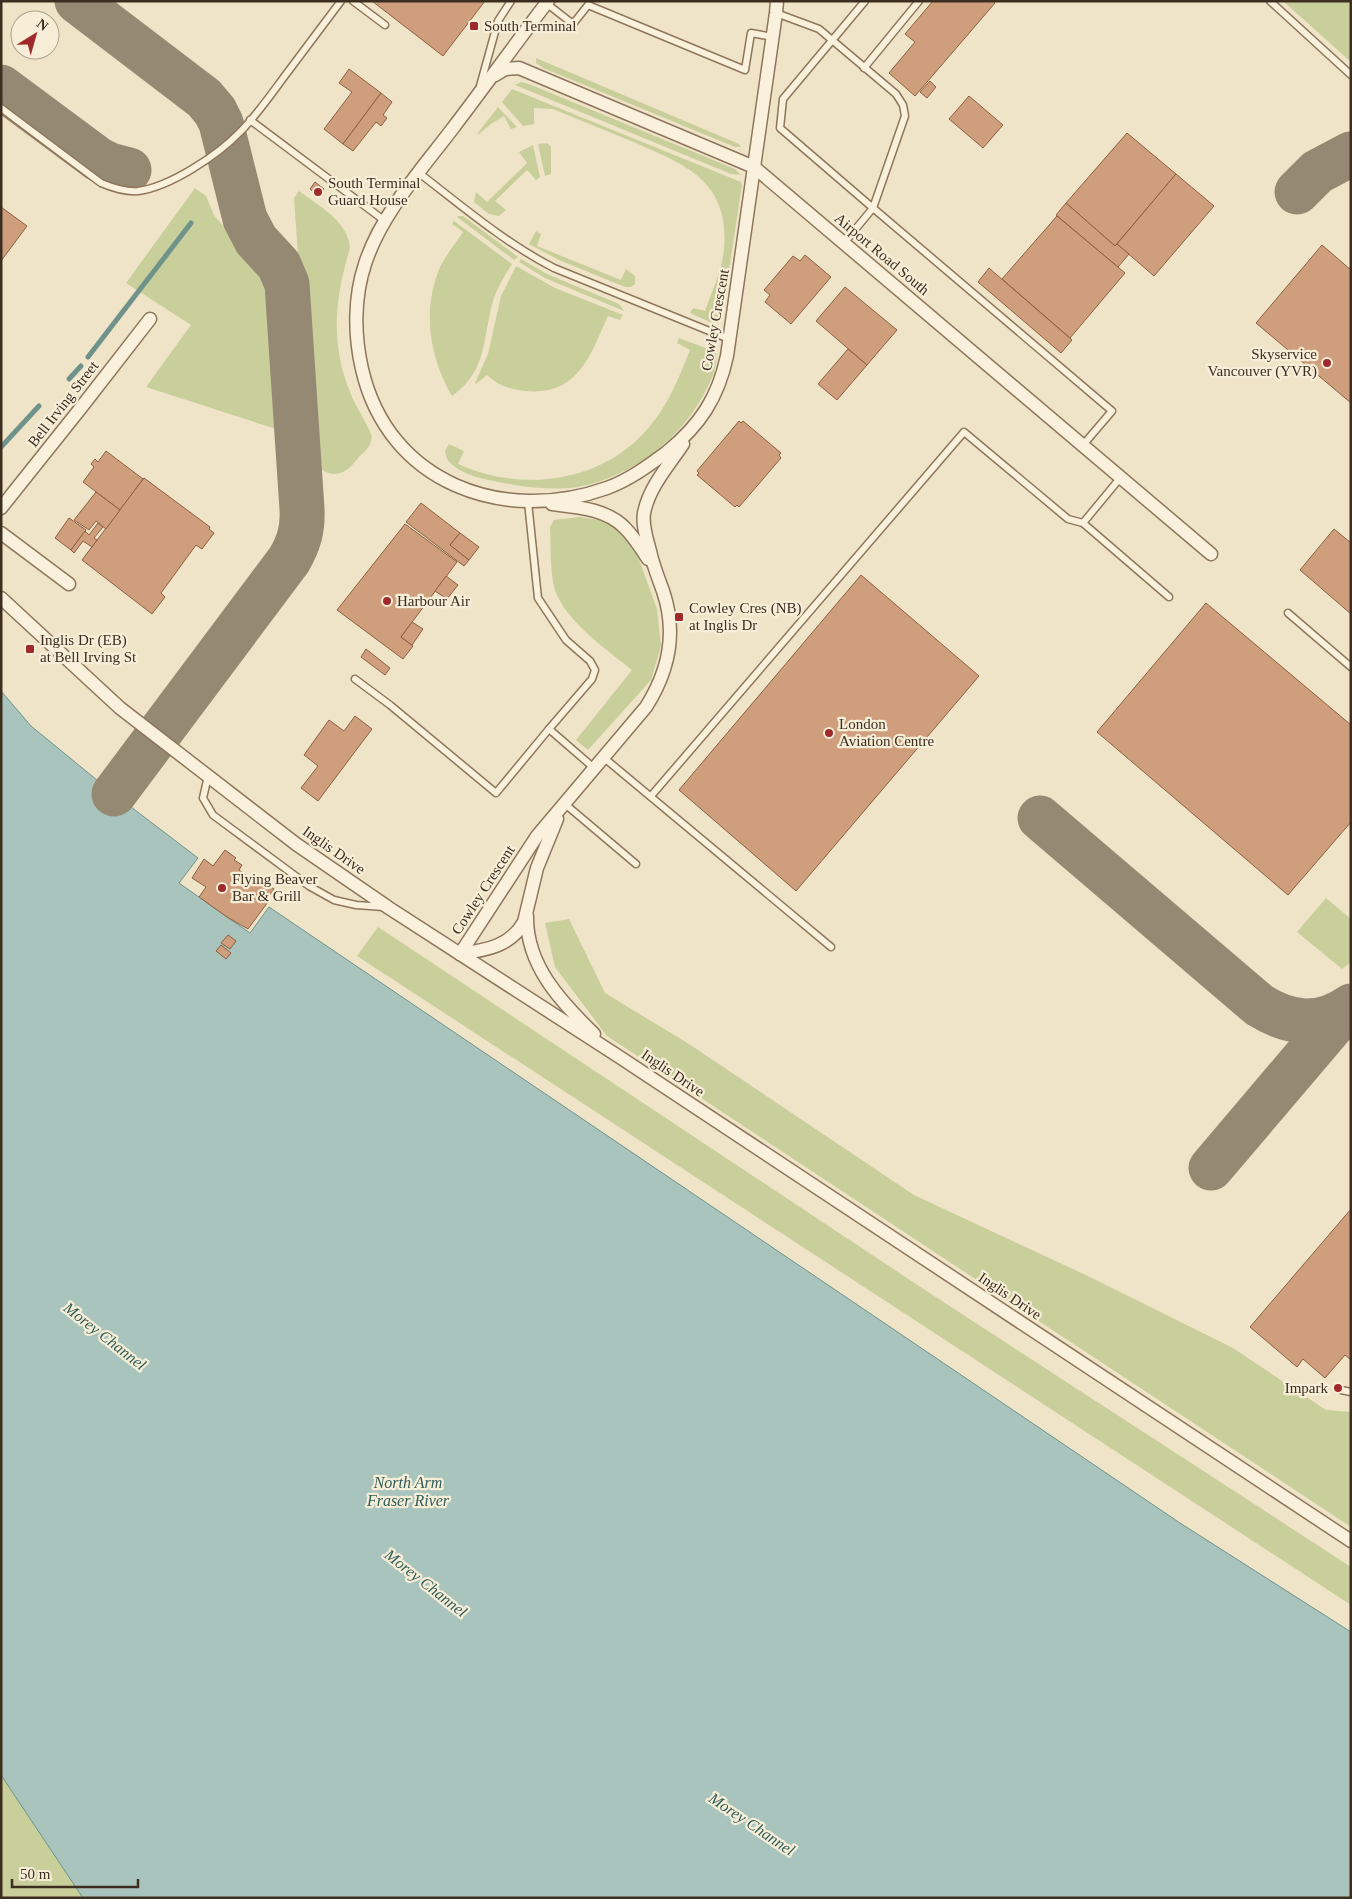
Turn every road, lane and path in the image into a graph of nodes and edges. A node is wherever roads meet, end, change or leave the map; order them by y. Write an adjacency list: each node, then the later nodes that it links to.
1 (341, 1): 17 (lane)
2 (353, 1): 9 (lane)
3 (511, 1): 15 (lane, Cowley Crescent)
4 (865, 1): 11 (lane)
5 (918, 1): 12 (lane)
6 (1270, 1): 13 (lane)
7 (547, 2): 10 (lane); 14 (street, Cowley Crescent)
8 (777, 7): 10 (street, Cowley Crescent); 11 (lane)
9 (385, 25)
10 (773, 37): 18 (street, Cowley Crescent)
11 (832, 40): 12 (lane); 20 (lane)
12 (864, 68): 20 (lane)
13 (1351, 75)
14 (489, 81): 15 (street, Cowley Crescent); 18 (street, Airport Road South)
15 (474, 101): 19 (street, Cowley Crescent)
16 (1, 108): 17 (lane)
17 (250, 120): 21 (lane)
18 (754, 167): 22 (street, Airport Road South); 24 (street, Cowley Crescent)
19 (419, 173): 21 (street, Cowley Crescent); 24 (lane)
20 (873, 208): 22 (lane); 26 (lane)
21 (385, 221): 28 (street, Cowley Crescent)
22 (844, 243): 26 (street, Airport Road South)
23 (150, 319): 29 (street, Bell Irving Street)
24 (729, 339): 25 (street, Cowley Crescent)
25 (701, 419): 28 (street, Cowley Crescent); 33 (street)
26 (1083, 445): 27 (street, Airport Road South)
27 (1121, 477): 30 (lane); 32 (street, Airport Road South)
28 (534, 502): 33 (street); 40 (lane)
29 (1, 508)
30 (1083, 523): 35 (lane); 44 (lane)
31 (1, 533): 34 (street)
32 (1211, 554)
33 (654, 568): 41 (street, Cowley Crescent)
34 (68, 584)
35 (1170, 597)
36 (1, 598): 43 (street, Inglis Drive)
37 (1288, 613): 38 (lane)
38 (1351, 667)
39 (355, 679): 40 (lane)
40 (549, 729): 42 (lane)
41 (603, 757): 42 (street, Cowley Crescent); 44 (lane)
42 (594, 768): 45 (street, Cowley Crescent)
43 (208, 776): 48 (street, Inglis Drive); 48 (lane)
44 (650, 796): 49 (lane)
45 (564, 806): 46 (lane); 47 (street, Cowley Crescent); 50 (street, Cowley Crescent)
46 (636, 864)
47 (528, 904): 50 (street, Cowley Crescent); 51 (street)
48 (389, 908): 50 (street, Inglis Drive)
49 (831, 947)
50 (460, 954): 51 (street, Inglis Drive)
51 (618, 1056): 54 (street, Inglis Drive)
52 (1341, 1390): 53 (lane)
53 (1351, 1392)
54 (1351, 1541)

